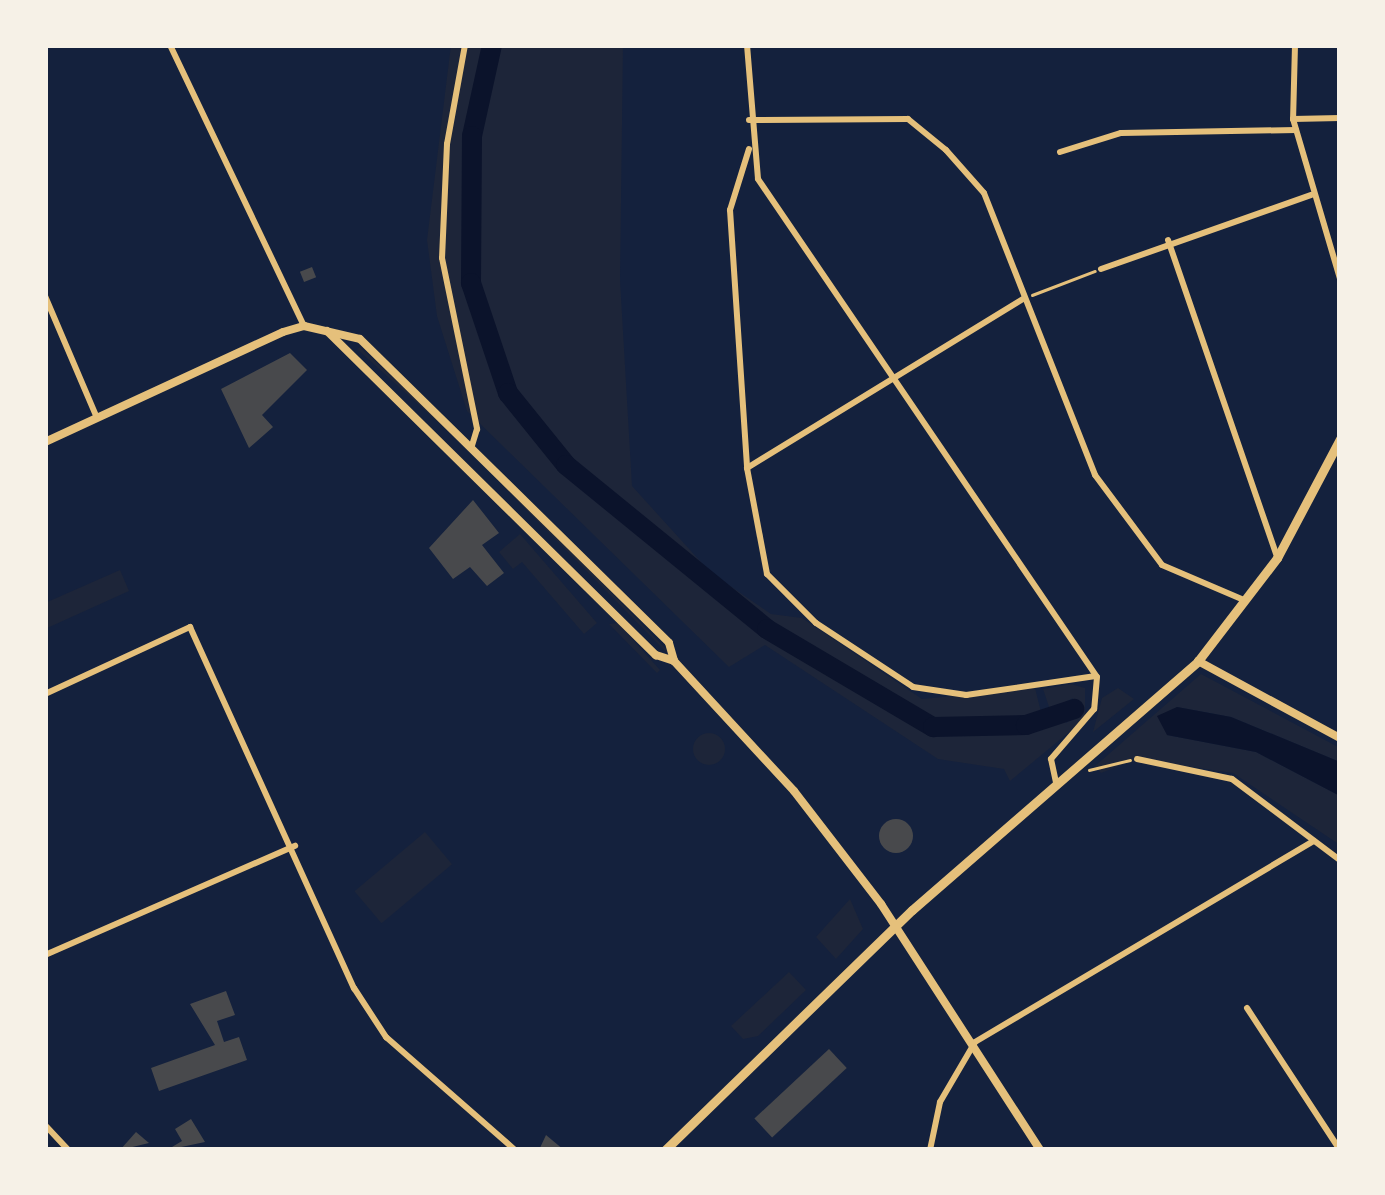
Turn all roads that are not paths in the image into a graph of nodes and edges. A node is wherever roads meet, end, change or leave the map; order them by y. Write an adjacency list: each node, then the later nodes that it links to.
1 (170, 45): 17 (street)
2 (465, 45): 23 (street)
3 (748, 45): 7 (street)
4 (1295, 45): 6 (street)
5 (1340, 118): 6 (street)
6 (1293, 119): 8 (street)
7 (749, 120): 9 (street); 16 (street)
8 (1296, 130): 10 (street); 11 (street)
9 (749, 148): 19 (street); 24 (street)
10 (1060, 152)
11 (1311, 195): 12 (street); 14 (street)
12 (1168, 240): 13 (street); 25 (street)
13 (1101, 269)
14 (1340, 279)
15 (45, 296): 20 (street)
16 (1024, 298): 19 (street); 26 (street)
17 (304, 326): 18 (street); 20 (street)
18 (326, 330): 23 (street); 27 (street)
19 (890, 377): 24 (street); 29 (street)
20 (97, 418): 22 (street)
21 (1340, 438): 25 (main road)
22 (45, 442)
23 (472, 445): 27 (street)
24 (747, 468): 29 (street)
25 (1277, 558): 26 (main road)
26 (1248, 601): 28 (main road)
27 (674, 661): 37 (street)
28 (1198, 662): 31 (street); 33 (main road)
29 (1097, 676): 33 (street)
30 (45, 694): 35 (street)
31 (1340, 738)
32 (1137, 760): 34 (street)
33 (1056, 782): 37 (main road)
34 (1314, 841): 36 (street); 40 (street)
35 (294, 846): 38 (street); 43 (street)
36 (1340, 860)
37 (896, 925): 40 (street); 44 (main road)
38 (45, 955)
39 (1247, 1008): 47 (street)
40 (975, 1042): 45 (street); 46 (street)
41 (45, 1124): 42 (street)
42 (68, 1150)
43 (516, 1150)
44 (665, 1150)
45 (930, 1150)
46 (1040, 1150)
47 (1340, 1150)

